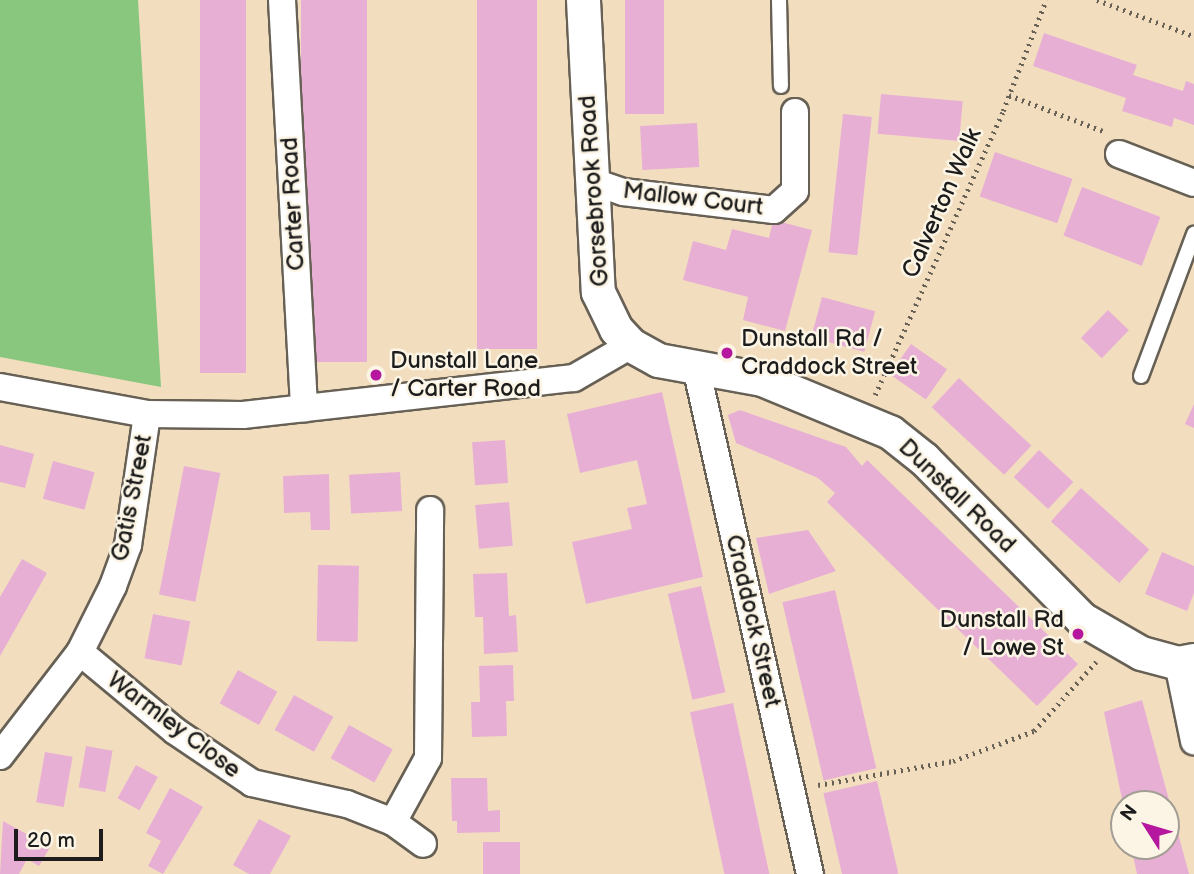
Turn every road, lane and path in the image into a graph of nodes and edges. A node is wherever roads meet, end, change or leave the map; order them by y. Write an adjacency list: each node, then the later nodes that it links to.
1 (282, 0): 18 (street, Carter Road)
2 (583, 0): 11 (street, Gorsebrook Road)
3 (779, 0): 7 (lane)
4 (1046, 0): 8 (path, Calverton Walk)
5 (1097, 0): 6 (path)
6 (1194, 36)
7 (781, 86)
8 (1009, 95): 10 (path); 20 (path, Calverton Walk)
9 (795, 112): 11 (street, Mallow Court)
10 (1119, 154): 12 (street)
11 (591, 181): 14 (street, Gorsebrook Road)
12 (1194, 183)
13 (1194, 234): 16 (lane)
14 (631, 345): 15 (street, Gorsebrook Road); 18 (street)
15 (696, 367): 20 (street, Dunstall Road); 27 (street, Craddock Street)
16 (1140, 376)
17 (0, 387): 19 (street)
18 (304, 408): 19 (street)
19 (147, 414): 23 (street, Gatis Street)
20 (864, 418): 22 (street, Dunstall Road)
21 (430, 510): 28 (street)
22 (1116, 640): 24 (street, Dunstall Road); 27 (path)
23 (80, 652): 26 (street, Gatis Street); 28 (street, Warmley Close)
24 (1186, 661): 25 (street)
25 (1194, 741)
26 (0, 756)
27 (791, 790): 30 (street, Craddock Street)
28 (393, 822): 29 (street, Warmley Close)
29 (423, 844)
30 (810, 874)

